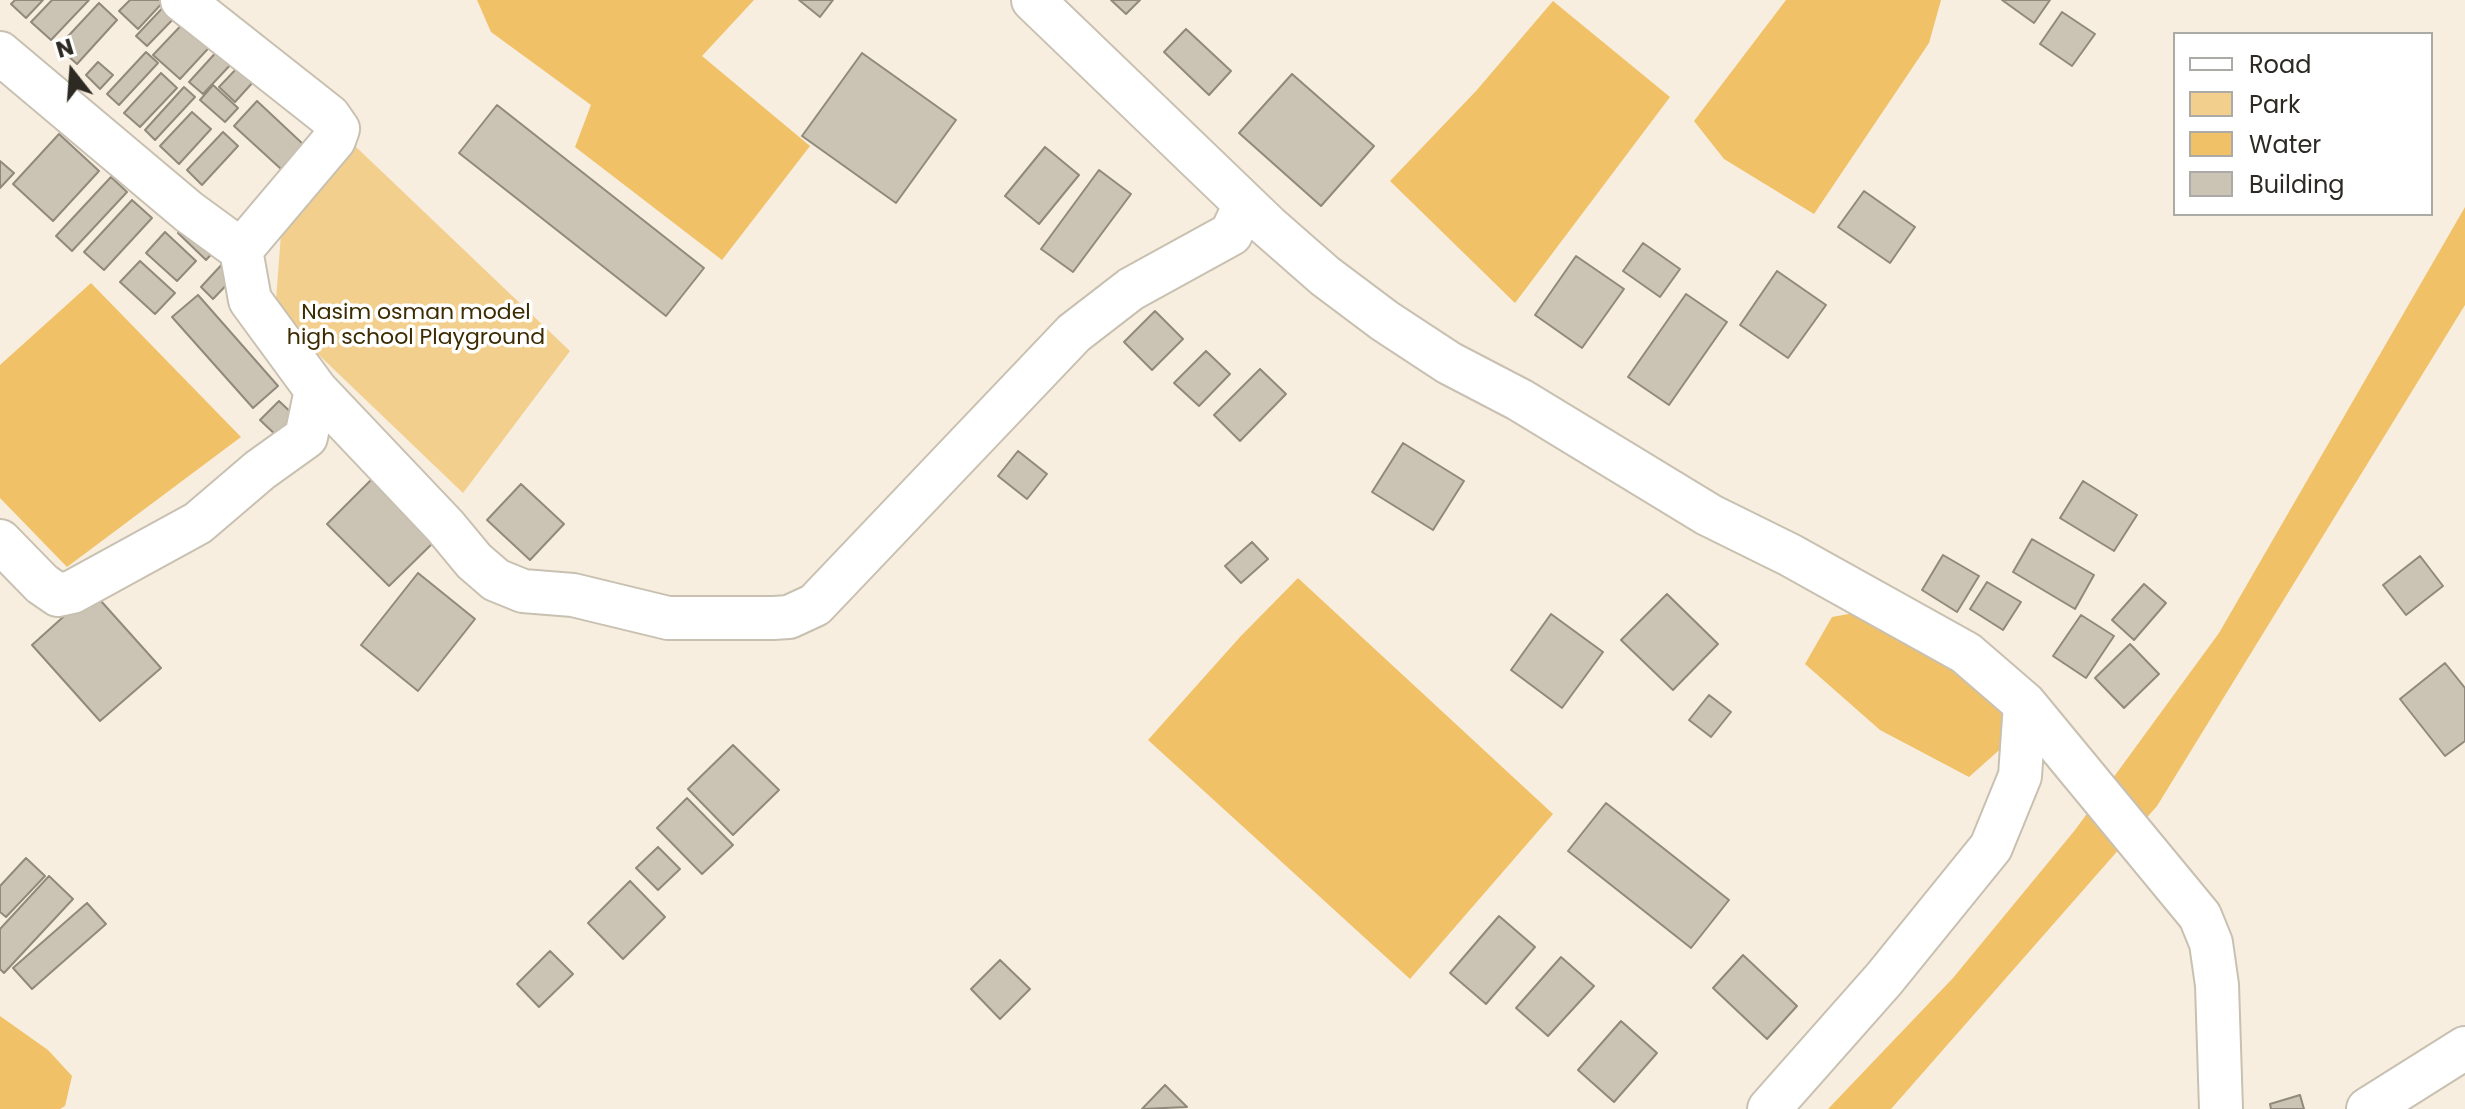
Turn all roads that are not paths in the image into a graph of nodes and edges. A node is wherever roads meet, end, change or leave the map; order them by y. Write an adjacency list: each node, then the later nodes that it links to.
1 (182, 0): 5 (street)
2 (1033, 0): 4 (street)
3 (0, 53): 5 (street)
4 (1245, 204): 6 (street); 8 (street)
5 (241, 250): 6 (street)
6 (316, 390): 7 (street)
7 (0, 541)
8 (2025, 704): 10 (street); 11 (street)
9 (2465, 1048): 12 (street)
10 (1769, 1109)
11 (2221, 1109)
12 (2368, 1109)

